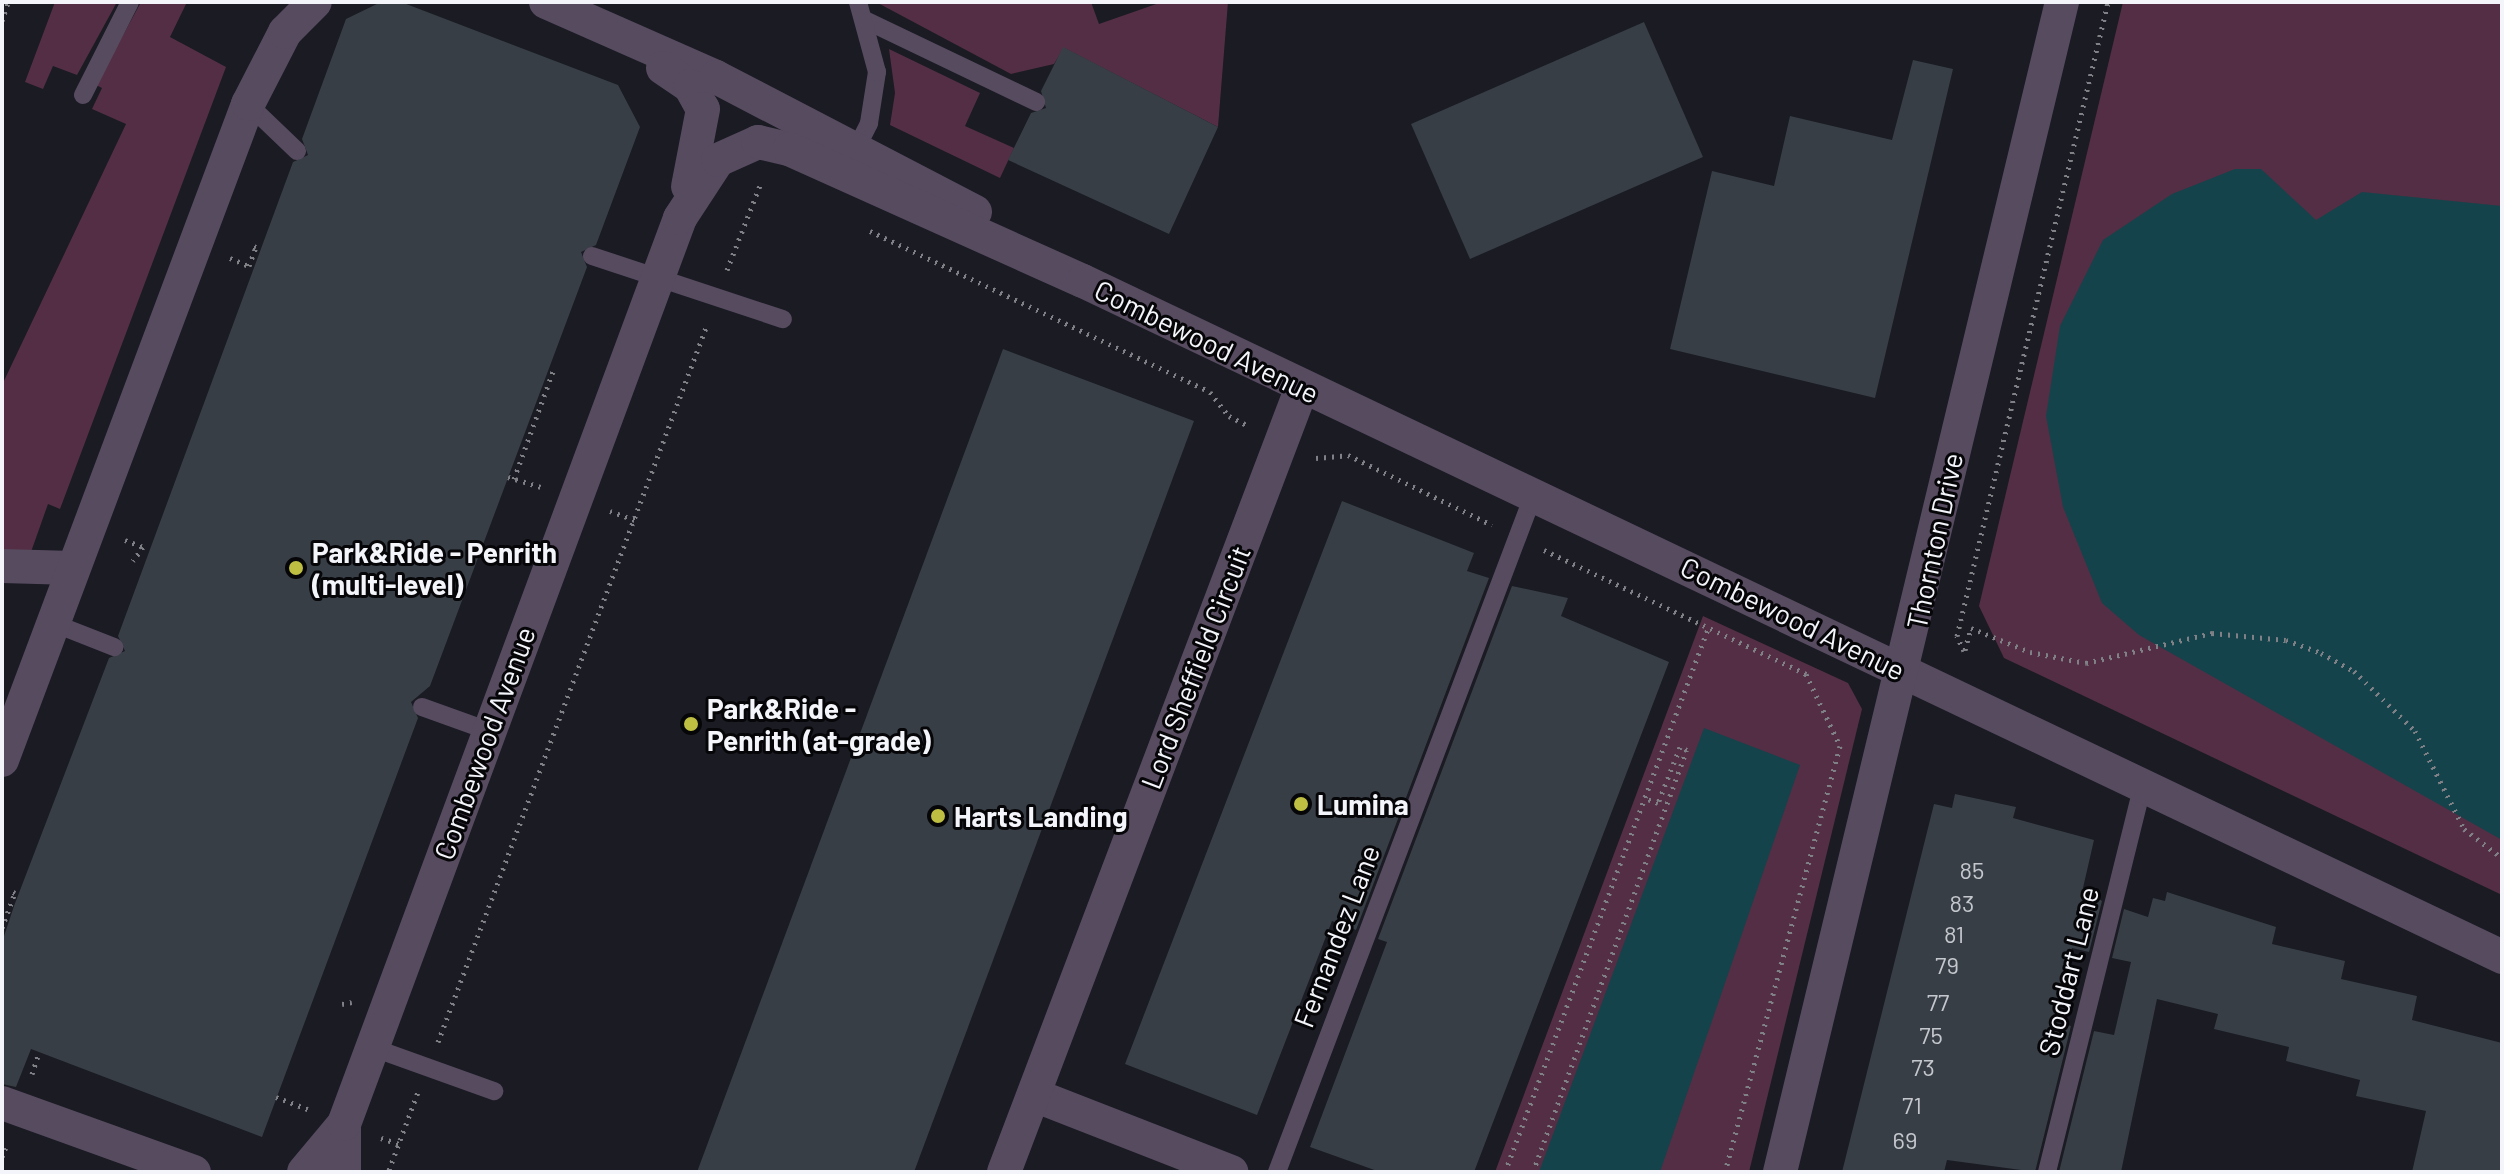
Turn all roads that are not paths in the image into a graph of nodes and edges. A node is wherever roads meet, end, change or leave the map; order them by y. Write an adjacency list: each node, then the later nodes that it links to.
1 (130, 2): 7 (lane)
2 (315, 2): 9 (street)
3 (546, 2): 6 (street, Combewood Avenue)
4 (2062, 2): 23 (street, Thornton Drive)
5 (860, 10): 8 (lane); 10 (lane)
6 (623, 41): 10 (street, Combewood Avenue); 12 (street)
7 (83, 95)
8 (1036, 102)
9 (248, 104): 11 (lane); 20 (street)
10 (856, 149): 15 (street, Combewood Avenue)
11 (297, 151)
12 (680, 218): 14 (street, Combewood Avenue); 15 (street, Combewood Avenue)
13 (592, 256): 14 (lane)
14 (659, 273): 16 (lane); 25 (street, Combewood Avenue)
15 (1083, 281): 17 (street, Combewood Avenue)
16 (783, 319)
17 (1302, 387): 18 (street, Combewood Avenue); 31 (street, Lord Sheffield Circuit)
18 (1533, 496): 23 (street, Combewood Avenue); 39 (lane, Fernandez Lane)
19 (2, 566): 20 (street)
20 (73, 568): 21 (street)
21 (53, 623): 22 (lane); 26 (street)
22 (114, 647)
23 (1905, 673): 27 (street, Combewood Avenue); 40 (street, Thornton Drive)
24 (422, 707): 25 (lane)
25 (489, 731): 29 (street, Combewood Avenue)
26 (2, 760)
27 (2143, 784): 28 (street, Combewood Avenue); 41 (lane, Stoddart Lane)
28 (2502, 957)
29 (371, 1047): 30 (lane); 33 (street, Combewood Avenue)
30 (494, 1091)
31 (1034, 1095): 37 (street, Lord Sheffield Circuit); 38 (street)
32 (2, 1103): 34 (street)
33 (344, 1124): 35 (street, Combewood Avenue); 36 (street, Combewood Avenue)
34 (194, 1172)
35 (304, 1172)
36 (344, 1172)
37 (1004, 1172)
38 (1232, 1172)
39 (1277, 1172)
40 (1780, 1172)
41 (2047, 1172)

